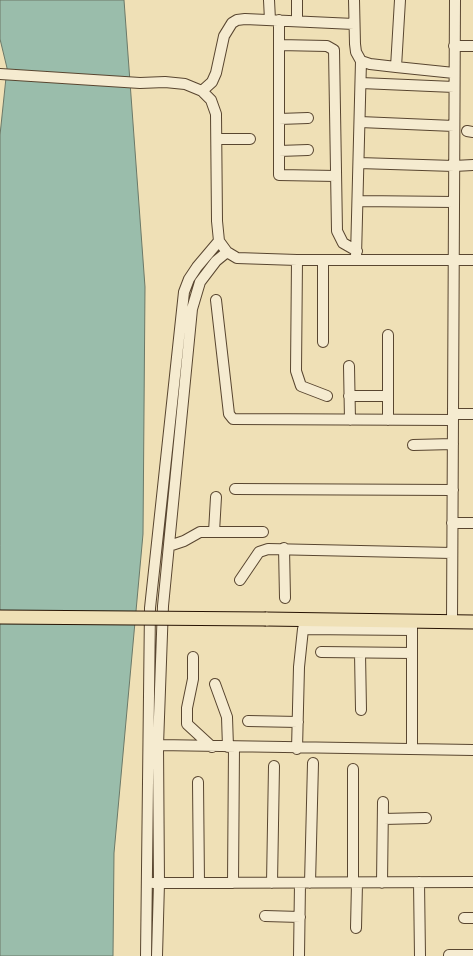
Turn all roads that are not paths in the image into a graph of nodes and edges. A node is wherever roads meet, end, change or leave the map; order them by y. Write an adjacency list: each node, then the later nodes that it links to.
1 (269, 0): 6 (street)
2 (297, 0): 7 (street)
3 (354, 0): 8 (street)
4 (400, 0): 13 (street)
5 (455, 0): 10 (street)
6 (274, 20): 7 (street); 9 (street); 18 (street)
7 (296, 21): 8 (street)
8 (354, 24): 12 (street)
9 (279, 45): 20 (street); 30 (street)
10 (454, 46): 11 (street); 14 (street)
11 (473, 46)
12 (361, 60): 13 (street); 16 (street)
13 (396, 67): 14 (street)
14 (454, 73): 17 (street)
15 (0, 74): 18 (street)
16 (361, 83): 17 (street); 21 (street)
17 (454, 87): 22 (street)
18 (202, 91): 23 (street)
19 (308, 118): 20 (street)
20 (279, 119): 26 (street)
21 (360, 122): 22 (street); 27 (street)
22 (454, 126): 29 (street)
23 (217, 139): 24 (street); 33 (street)
24 (250, 139)
25 (308, 150): 26 (street)
26 (279, 151): 30 (street)
27 (359, 163): 29 (street); 31 (street)
28 (473, 165): 29 (street)
29 (454, 166): 32 (street)
30 (336, 176): 35 (street)
31 (358, 201): 32 (street); 35 (street)
32 (454, 202): 38 (street)
33 (219, 241): 34 (street); 93 (street)
34 (227, 252): 36 (street); 60 (street)
35 (356, 256): 37 (street); 38 (street)
36 (297, 260): 37 (street); 44 (street)
37 (323, 260): 42 (street)
38 (454, 260): 39 (street); 48 (street)
39 (473, 260)
40 (216, 300): 49 (street)
41 (388, 335): 46 (street)
42 (323, 342)
43 (349, 366): 45 (street)
44 (327, 396)
45 (349, 396): 46 (street); 49 (street)
46 (388, 396): 50 (street)
47 (473, 414): 48 (street)
48 (453, 417): 50 (street); 51 (street)
49 (350, 420): 50 (street)
50 (388, 420)
51 (453, 444): 52 (street); 54 (street)
52 (413, 445)
53 (235, 489): 54 (street)
54 (453, 490): 56 (street)
55 (216, 498): 58 (street)
56 (452, 523): 57 (street); 62 (street)
57 (473, 523)
58 (214, 532): 59 (street); 60 (street)
59 (263, 532)
60 (169, 546): 77 (street)
61 (284, 548): 62 (street); 63 (street); 64 (street)
62 (452, 553): 66 (street)
63 (240, 580)
64 (285, 598)
65 (0, 617): 68 (main road, bridge)
66 (452, 622): 67 (main road); 68 (main road)
67 (473, 622)
68 (412, 626): 71 (street); 76 (street)
69 (321, 652): 70 (street)
70 (360, 653): 71 (street); 74 (street)
71 (412, 653): 81 (street)
72 (193, 657): 78 (street)
73 (215, 684): 79 (street)
74 (360, 710)
75 (248, 721): 76 (street)
76 (298, 722): 80 (street)
77 (158, 745): 78 (street); 94 (street)
78 (212, 747): 79 (street)
79 (231, 747): 80 (street); 96 (street)
80 (298, 749): 81 (street)
81 (412, 749): 82 (street)
82 (473, 750)
83 (313, 763): 98 (street)
84 (274, 766): 97 (street)
85 (353, 769): 99 (street)
86 (198, 782): 95 (street)
87 (383, 802): 89 (street)
88 (426, 818): 89 (street)
89 (383, 819): 90 (street)
90 (382, 882): 91 (street); 99 (street)
91 (419, 882): 92 (street); 108 (street)
92 (473, 882)
93 (147, 883): 94 (street); 105 (street)
94 (159, 883): 95 (street); 106 (street)
95 (199, 883): 96 (street)
96 (233, 883): 97 (street)
97 (272, 883): 98 (street)
98 (305, 883): 99 (street); 101 (street)
99 (355, 883): 102 (street)
100 (265, 916): 101 (street)
101 (300, 917): 107 (street)
102 (356, 928)
103 (449, 955): 104 (street)
104 (473, 955)
105 (146, 956)
106 (157, 956)
107 (299, 956)
108 (420, 956)

